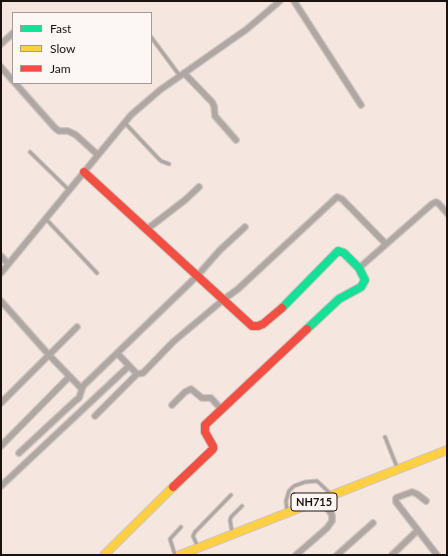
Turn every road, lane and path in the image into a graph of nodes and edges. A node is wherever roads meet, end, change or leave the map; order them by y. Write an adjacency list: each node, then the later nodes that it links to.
1 (280, 1): 7 (street)
2 (294, 1): 10 (street)
3 (12, 34): 5 (street)
4 (152, 38): 7 (lane)
5 (1, 44)
6 (2, 71): 8 (street)
7 (182, 75): 11 (street); 12 (street)
8 (12, 80)
9 (16, 84): 14 (street)
10 (362, 105)
11 (124, 122): 14 (street); 15 (lane)
12 (236, 140)
13 (30, 152): 18 (lane)
14 (98, 155): 16 (street)
15 (169, 164)
16 (84, 172): 18 (street); 22 (main road)
17 (199, 187): 22 (street)
18 (69, 190): 20 (street)
19 (447, 214): 23 (street)
20 (45, 218): 25 (street); 28 (lane)
21 (245, 227): 29 (street)
22 (146, 230): 29 (main road)
23 (386, 244): 26 (street); 30 (street)
24 (1, 256): 25 (street)
25 (8, 264): 27 (street)
26 (358, 268): 30 (main road); 41 (main road)
27 (1, 273)
28 (97, 273)
29 (197, 276): 30 (main road); 33 (street)
30 (223, 300): 36 (street)
31 (1, 301): 34 (street)
32 (77, 327): 34 (street)
33 (117, 353): 35 (street); 38 (street)
34 (49, 356): 37 (street); 39 (street)
35 (129, 366): 36 (street); 48 (street)
36 (137, 374): 42 (street)
37 (69, 377): 38 (street); 44 (street)
38 (81, 388): 46 (street)
39 (1, 403)
40 (172, 405): 41 (street)
41 (221, 409): 60 (main road)
42 (95, 416)
43 (385, 437): 47 (lane)
44 (1, 446)
45 (447, 450): 47 (main road, NH715)
46 (19, 453)
47 (398, 469): 50 (main road, NH715)
48 (1, 486)
49 (231, 495): 59 (lane)
50 (332, 495): 51 (main road, NH715); 54 (lane)
51 (321, 499): 54 (main road, NH715); 63 (street)
52 (426, 501): 57 (street)
53 (242, 506): 58 (lane)
54 (287, 512): 58 (main road, NH715)
55 (373, 522): 64 (street)
56 (181, 527): 61 (lane)
57 (418, 530): 65 (street); 66 (street)
58 (232, 534): 59 (main road, NH715)
59 (198, 547): 62 (main road, NH715)
60 (104, 555)
61 (176, 555)
62 (180, 555)
63 (296, 555)
64 (338, 555)
65 (392, 555)
66 (437, 555)

